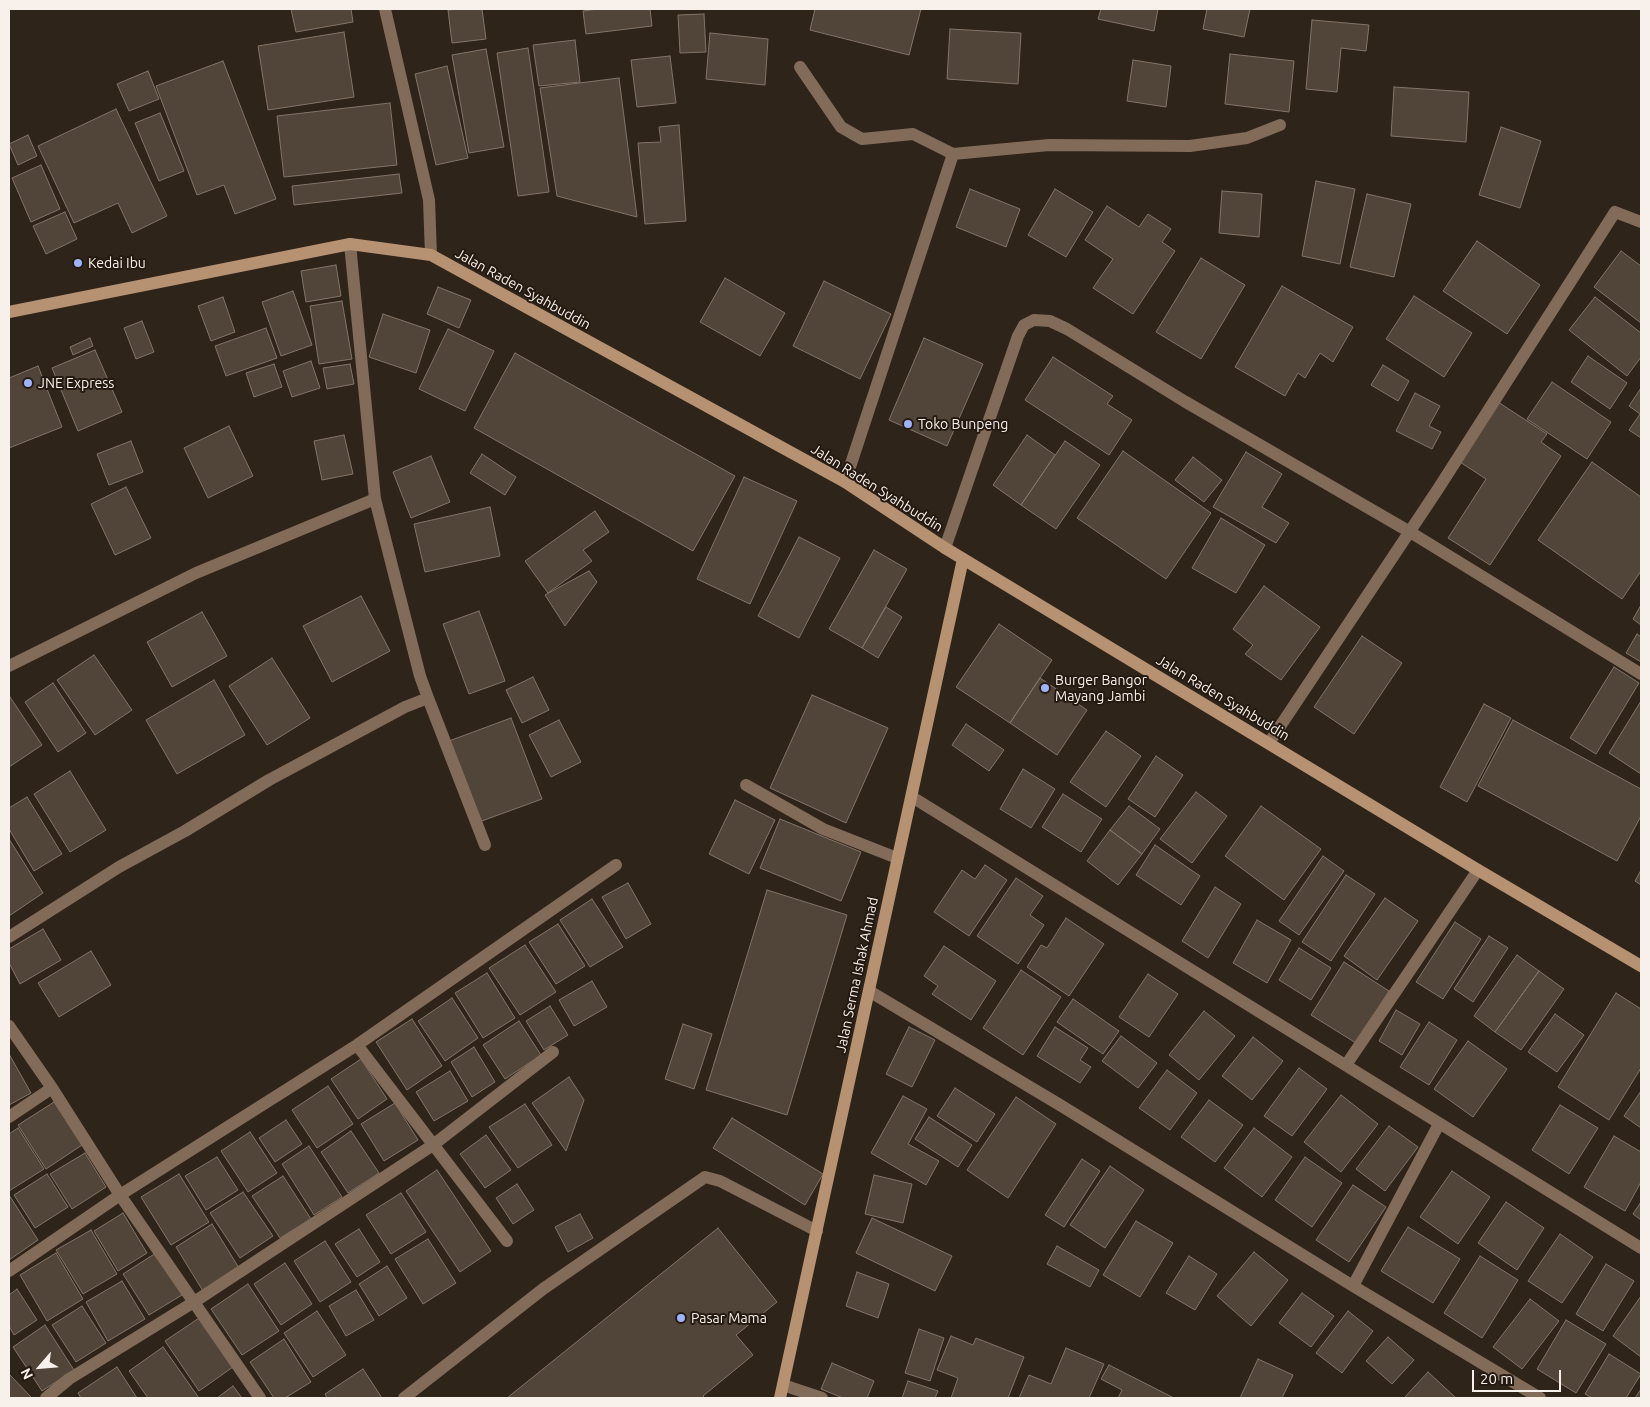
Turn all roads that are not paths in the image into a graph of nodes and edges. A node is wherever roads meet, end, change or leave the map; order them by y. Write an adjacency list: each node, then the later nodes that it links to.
1 (385, 9): 7 (street)
2 (800, 67): 4 (street)
3 (1280, 125): 4 (street)
4 (953, 154): 9 (street)
5 (1641, 222): 11 (street)
6 (350, 244): 7 (main road, Jalan Raden Syahbuddin); 8 (main road, Jalan Raden Syahbuddin); 10 (street)
7 (430, 255): 9 (main road, Jalan Raden Syahbuddin)
8 (9, 312)
9 (845, 482): 12 (main road, Jalan Raden Syahbuddin)
10 (374, 498): 14 (street); 16 (street)
11 (1410, 532): 12 (street); 15 (street); 17 (street)
12 (945, 548): 13 (main road, Jalan Raden Syahbuddin)
13 (963, 559): 17 (main road, Jalan Raden Syahbuddin); 19 (main road, Jalan Serma Ishak Ahmad)
14 (9, 666)
15 (1641, 674)
16 (428, 698): 20 (street); 24 (street)
17 (1269, 743): 23 (main road, Jalan Raden Syahbuddin)
18 (746, 785): 21 (street)
19 (912, 797): 21 (main road, Jalan Serma Ishak Ahmad); 30 (street)
20 (485, 845)
21 (898, 858): 26 (main road, Jalan Serma Ishak Ahmad)
22 (616, 865): 28 (street)
23 (1478, 870): 25 (main road, Jalan Raden Syahbuddin); 30 (street)
24 (9, 937)
25 (1640, 963)
26 (870, 991): 36 (main road, Jalan Serma Ishak Ahmad); 40 (street)
27 (9, 1026): 31 (street)
28 (357, 1045): 34 (street); 35 (street)
29 (554, 1052): 34 (street)
30 (1346, 1065): 33 (street)
31 (52, 1088): 32 (street); 35 (street)
32 (9, 1117)
33 (1439, 1124): 38 (street); 40 (street)
34 (432, 1145): 37 (street); 41 (street)
35 (120, 1195): 39 (street); 41 (street)
36 (817, 1231): 42 (main road, Jalan Serma Ishak Ahmad); 45 (street)
37 (507, 1241)
38 (1641, 1248)
39 (9, 1271)
40 (1353, 1286): 48 (street)
41 (194, 1302): 43 (street); 44 (street)
42 (783, 1385): 46 (main road, Jalan Serma Ishak Ahmad); 47 (street)
43 (46, 1398)
44 (260, 1398)
45 (404, 1398)
46 (780, 1398)
47 (822, 1398)
48 (1540, 1398)

